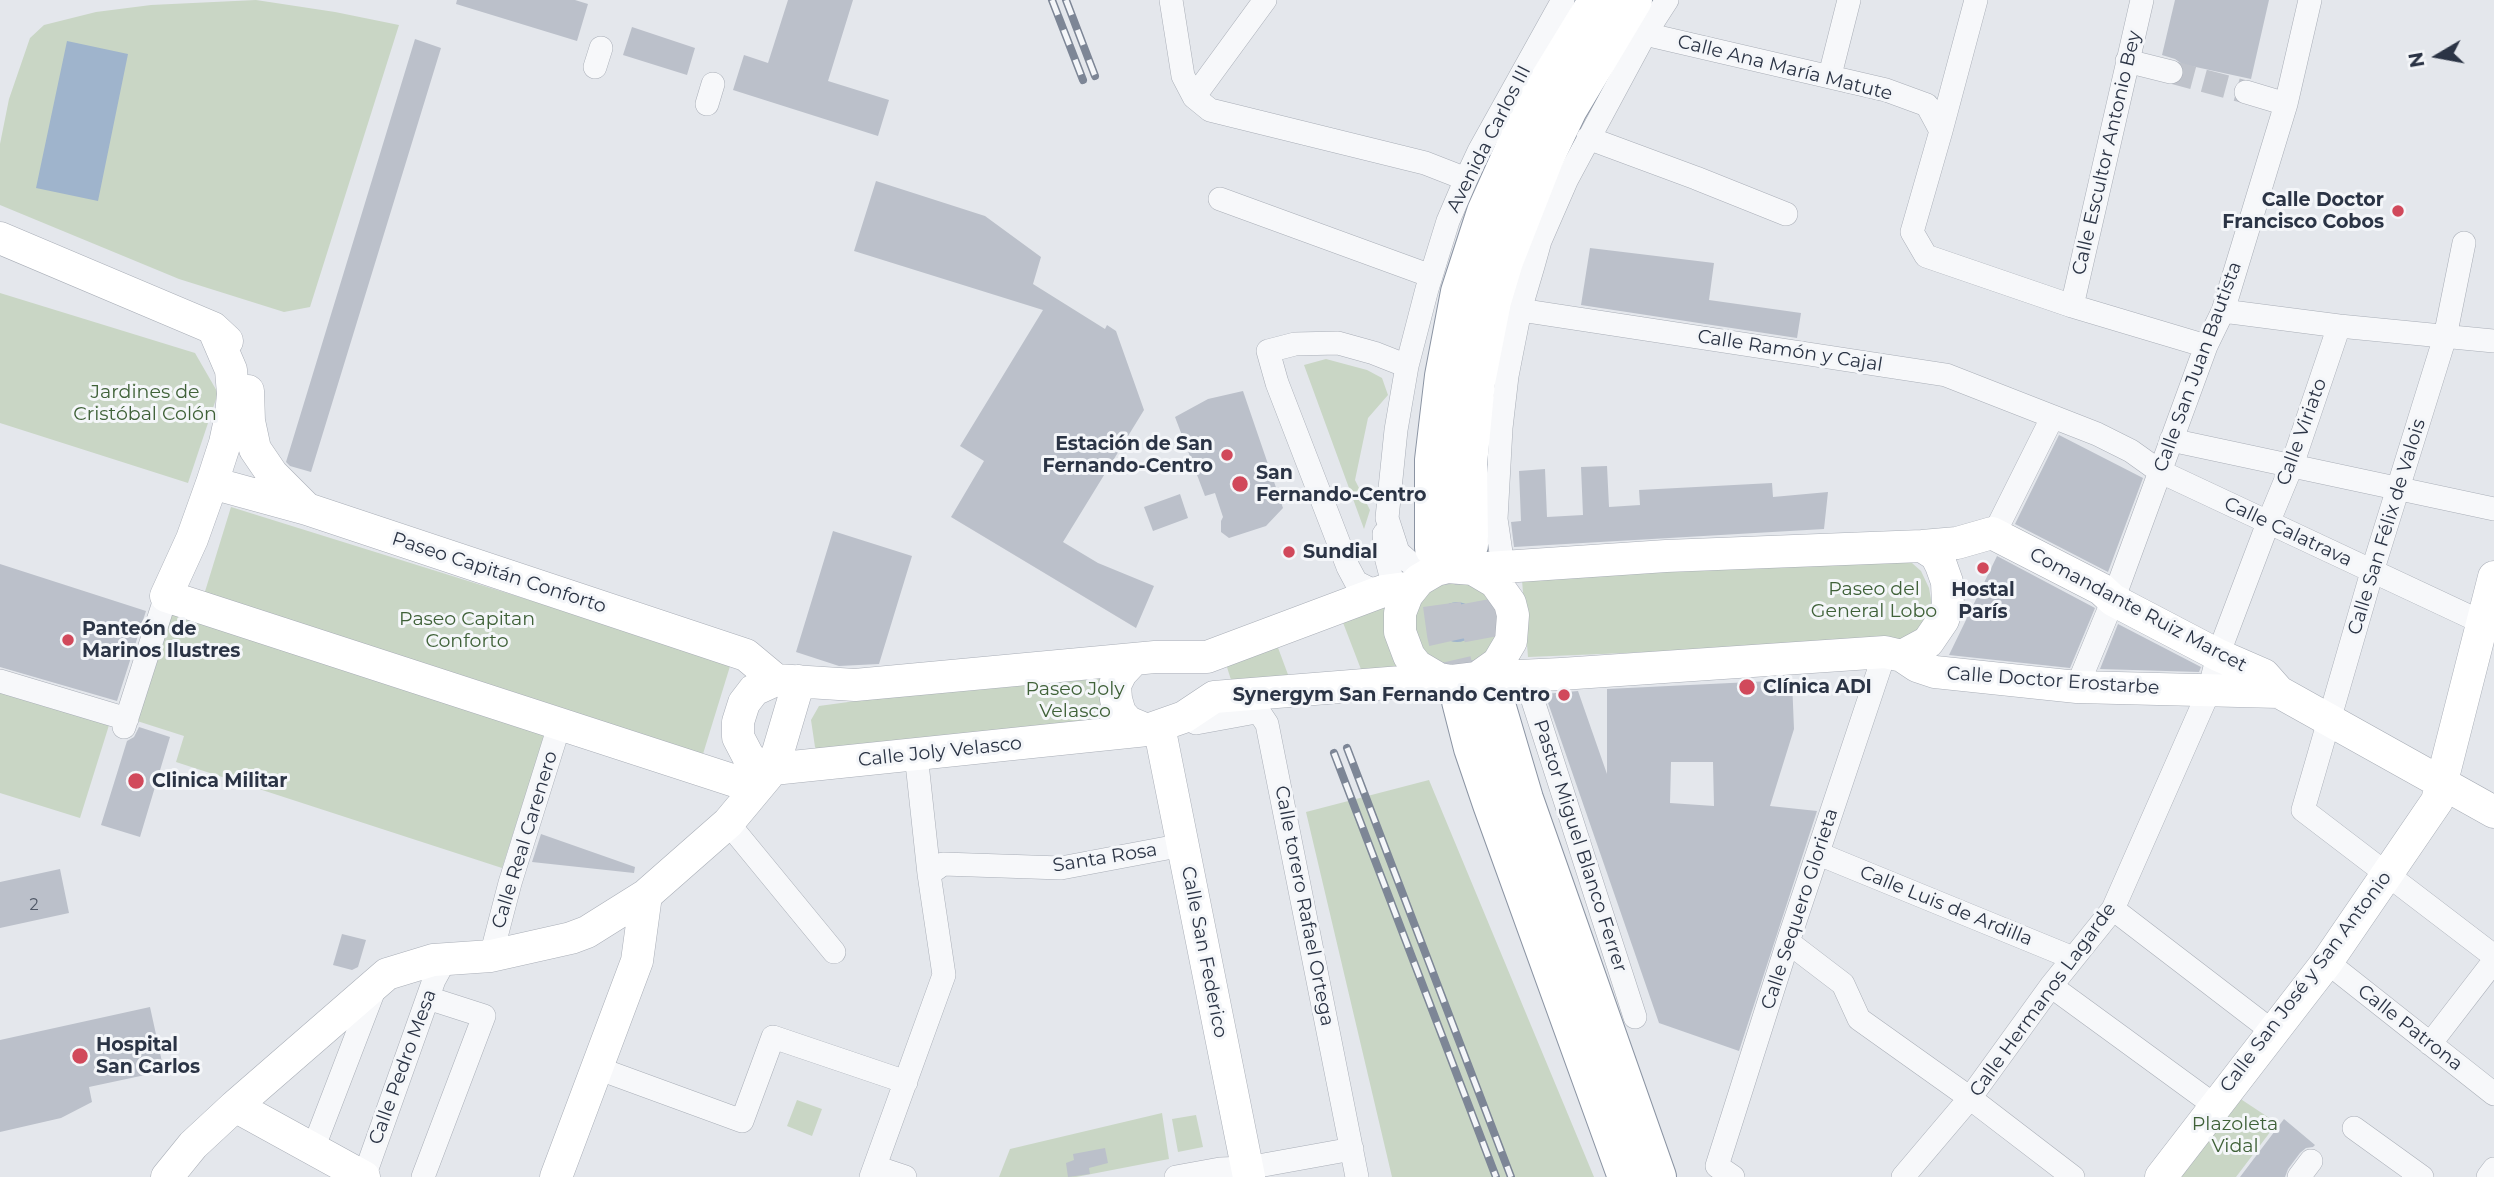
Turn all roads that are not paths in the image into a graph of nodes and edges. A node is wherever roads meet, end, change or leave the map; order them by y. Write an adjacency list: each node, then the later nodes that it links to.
1 (1171, 0): 15 (street)
2 (1265, 0): 15 (street)
3 (1598, 0): 47 (highway)
4 (1667, 0): 10 (street)
5 (1849, 0): 13 (street)
6 (1976, 0): 17 (street)
7 (2142, 0): 11 (street, Calle Escultor Antonio Bey)
8 (2310, 0): 16 (street, Calle San Juan Bautista)
9 (1553, 4): 19 (street, Avenida Carlos III)
10 (1639, 17): 13 (street, Calle Ana María Matute); 18 (street); 47 (highway)
11 (2127, 61): 12 (street); 25 (street, Calle Escultor Antonio Bey)
12 (2171, 72)
13 (1830, 75): 17 (street, Calle Ana María Matute)
14 (2246, 92): 16 (street)
15 (1194, 97): 19 (street)
16 (2286, 104): 27 (street, Calle San Juan Bautista)
17 (1941, 131): 25 (street)
18 (1588, 138): 21 (street); 26 (street)
19 (1465, 179): 24 (street, Avenida Carlos III)
20 (1220, 199): 24 (street)
21 (1786, 214)
22 (0, 238): 29 (street)
23 (2464, 243): 30 (street, Calle San Félix de Valois)
24 (1432, 276): 33 (street, Avenida Carlos III)
25 (2072, 306): 32 (street)
26 (1520, 310): 34 (street, Calle Ramón y Cajal); 47 (street)
27 (2223, 311): 28 (street); 32 (street, Calle San Juan Bautista)
28 (2339, 326): 30 (street); 36 (street, Calle Viriato)
29 (213, 328): 38 (street); 40 (street)
30 (2445, 337): 31 (street); 39 (street, Calle San Félix de Valois)
31 (2494, 341)
32 (2206, 346): 35 (street, Calle San Juan Bautista)
33 (1408, 366): 42 (street, Avenida Carlos III); 47 (street)
34 (2052, 418): 37 (street, Calle Ramón y Cajal); 44 (street)
35 (2171, 440): 36 (street); 37 (street, Calle San Juan Bautista)
36 (2292, 466): 39 (street); 43 (street, Calle Viriato)
37 (2160, 471): 43 (street, Calle Calatrava); 50 (street, Calle San Juan Bautista)
38 (212, 483): 40 (street, Paseo Capitán Conforto); 49 (street)
39 (2398, 489): 41 (street); 46 (street, Calle San Félix de Valois)
40 (307, 509): 58 (street, Paseo Capitán Conforto)
41 (2494, 509)
42 (1387, 518): 47 (street); 47 (street, Avenida Carlos III)
43 (2268, 523): 46 (street, Calle Calatrava); 53 (street, Calle Viriato)
44 (1992, 533): 45 (street); 50 (street, Comandante Ruiz Marcet)
45 (1922, 546): 47 (street); 52 (street)
46 (2372, 572): 51 (street, Calle Calatrava); 64 (street, Calle San Félix de Valois)
47 (1433, 576): 54 (street); 60 (street); 60 (street)
48 (2493, 586): 51 (street, Calle San José y San Antonio)
49 (166, 596): 57 (street); 65 (street)
50 (2113, 600): 53 (street, Comandante Ruiz Marcet); 59 (street, Calle San Juan Bautista)
51 (2488, 625): 69 (street, Calle San José y San Antonio)
52 (1894, 654): 56 (street); 59 (street, Calle Doctor Erostarbe); 73 (street, Calle Sequero Glorieta)
53 (2218, 655): 61 (street, Calle Hermanos Lagarde); 62 (street, Comandante Ruiz Marcet)
54 (1207, 657): 55 (street); 63 (street)
55 (1134, 659): 58 (street); 66 (street)
56 (1525, 676): 60 (street); 89 (street, Pastor Miguel Blanco Ferrer)
57 (0, 681)
58 (787, 681): 68 (street); 68 (street)
59 (2077, 687): 61 (street, Calle Doctor Erostarbe)
60 (1468, 689): 63 (street); 113 (highway); 114 (highway)
61 (2208, 691): 62 (street, Calle Doctor Erostarbe); 77 (street, Calle Hermanos Lagarde)
62 (2279, 692): 64 (street)
63 (1214, 697): 66 (street)
64 (2330, 718): 69 (street); 75 (street, Calle San Félix de Valois)
65 (560, 723): 68 (street, Calle Joly Velasco); 80 (street, Calle Real Carenero)
66 (1163, 724): 67 (street, Calle Joly Velasco); 72 (street, Calle San Federico); 100 (street, Calle torero Rafael Ortega)
67 (916, 754): 68 (street, Calle Joly Velasco); 74 (street)
68 (773, 769): 71 (street)
69 (2443, 783): 70 (street); 75 (street, Calle San José y San Antonio)
70 (2494, 812)
71 (729, 823): 76 (street); 79 (street)
72 (1183, 845): 74 (street, Santa Rosa); 104 (street, Calle San Federico)
73 (1818, 854): 78 (street, Calle Sequero Glorieta); 83 (street, Calle Luis de Ardilla)
74 (936, 869): 93 (street)
75 (2387, 875): 81 (street); 85 (street, Calle San José y San Antonio)
76 (646, 895): 80 (street); 92 (street)
77 (2113, 909): 83 (street, Calle Hermanos Lagarde); 90 (street)
78 (1788, 942): 95 (street); 102 (street, Calle Sequero Glorieta)
79 (834, 952)
80 (491, 956): 82 (street)
81 (2494, 956)
82 (446, 958): 86 (street); 88 (street, Calle Pedro Mesa)
83 (2073, 958): 87 (street, Calle Hermanos Lagarde)
84 (2494, 961): 91 (street)
85 (2327, 962): 90 (street, Calle San José y San Antonio); 91 (street, Calle Patrona)
86 (377, 982): 97 (street); 99 (street)
87 (2051, 986): 95 (street, Calle Hermanos Lagarde); 96 (street)
88 (428, 998): 107 (street, Calle Pedro Mesa); 108 (street)
89 (1635, 1017)
90 (2272, 1031): 96 (street, Calle San José y San Antonio)
91 (2430, 1044): 94 (street, Calle Patrona)
92 (597, 1068): 93 (street); 109 (street)
93 (906, 1082): 103 (street)
94 (2494, 1094)
95 (1970, 1098): 105 (street, Calle Hermanos Lagarde); 115 (street)
96 (2214, 1105): 116 (street, Calle San José y San Antonio)
97 (235, 1106): 99 (street); 106 (street)
98 (2354, 1128): 117 (street)
99 (313, 1149): 107 (street)
100 (1352, 1149): 104 (street); 112 (street, Calle torero Rafael Ortega)
101 (2494, 1169): 118 (street)
102 (1725, 1171)
103 (873, 1172): 110 (street)
104 (1248, 1173): 111 (street)
105 (1911, 1174)
106 (167, 1177)
107 (364, 1177)
108 (423, 1177)
109 (556, 1177)
110 (905, 1177)
111 (1176, 1177)
112 (1357, 1177)
113 (1627, 1177)
114 (1657, 1177)
115 (2073, 1177)
116 (2161, 1177)
117 (2422, 1177)
118 (2488, 1177)

